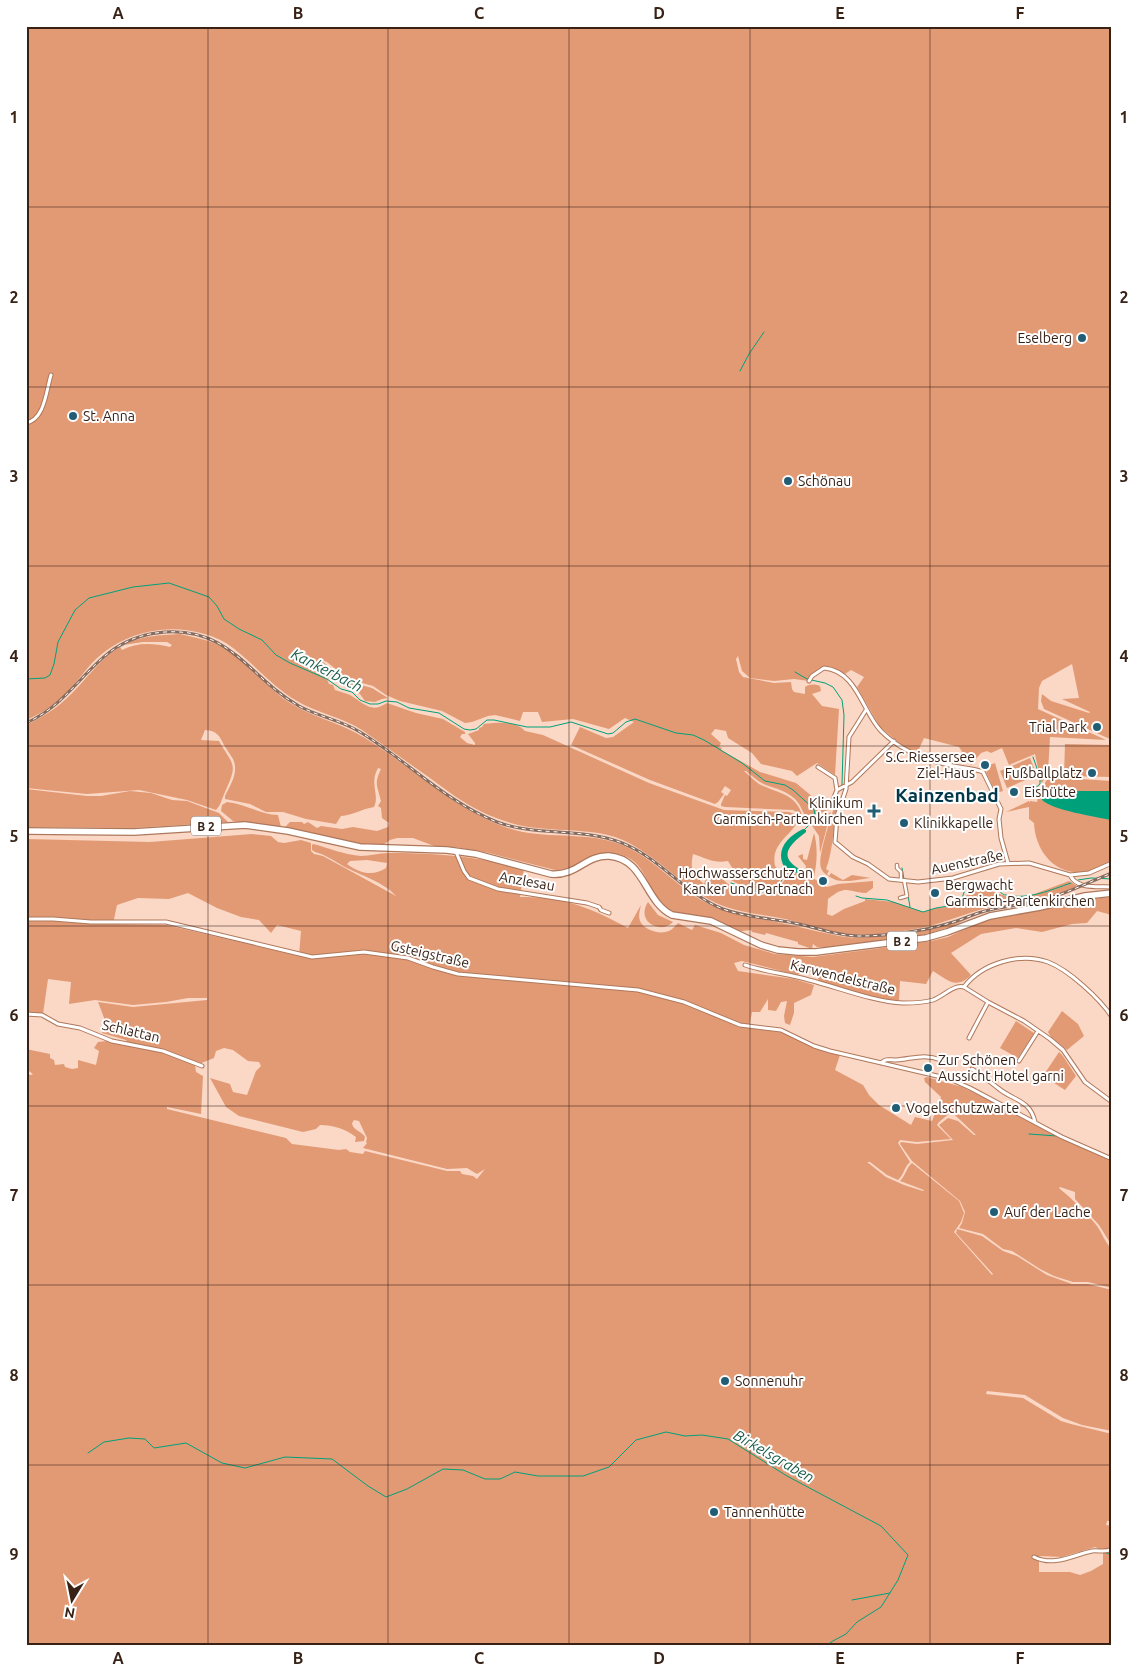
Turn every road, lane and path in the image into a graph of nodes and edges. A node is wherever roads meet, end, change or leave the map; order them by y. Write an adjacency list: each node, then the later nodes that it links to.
1 (51, 375): 2 (street)
2 (26, 423)
3 (810, 680): 4 (street)
4 (866, 710): 5 (street); 7 (street)
5 (894, 741): 7 (street); 13 (street)
6 (818, 767): 8 (street)
7 (845, 785): 8 (street); 16 (street, Auenstraße)
8 (838, 789): 9 (street)
9 (831, 805)
10 (26, 831): 11 (main road, B 2)
11 (456, 851): 18 (main road, B 2); 20 (street, Anzlesau)
12 (1112, 863): 15 (street, Auenstraße)
13 (1008, 864): 15 (street, Auenstraße); 16 (street, Auenstraße)
14 (897, 865): 16 (street)
15 (1070, 875): 17 (street)
16 (902, 880): 19 (street)
17 (1112, 887)
18 (1112, 893)
19 (900, 898)
20 (609, 913)
21 (26, 919): 31 (street, Gsteigstraße)
22 (745, 965): 23 (street, Karwendelstraße)
23 (964, 987): 24 (street); 26 (street, Karwendelstraße)
24 (988, 1002): 27 (street); 28 (street)
25 (26, 1014): 32 (street, Schlattan)
26 (1112, 1017)
27 (1038, 1031): 30 (street); 34 (street)
28 (969, 1038)
29 (941, 1060): 31 (street, Gsteigstraße)
30 (1019, 1061)
31 (881, 1064): 35 (street, Gsteigstraße)
32 (202, 1066)
33 (972, 1069): 35 (street)
34 (1112, 1102)
35 (1035, 1123): 36 (street, Gsteigstraße)
36 (1112, 1159)
37 (1112, 1549): 38 (street)
38 (1034, 1557)

